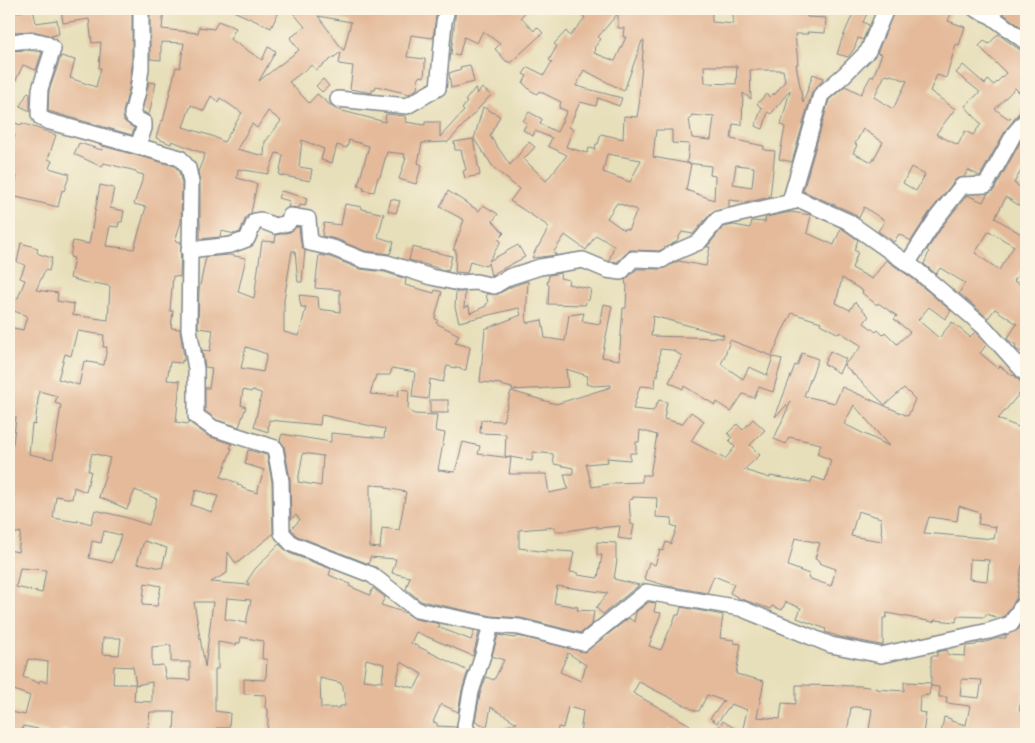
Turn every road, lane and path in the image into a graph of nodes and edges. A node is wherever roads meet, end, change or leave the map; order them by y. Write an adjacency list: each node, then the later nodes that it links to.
1 (141, 9): 9 (street)
2 (447, 9): 7 (street)
3 (886, 9): 10 (street)
4 (974, 9): 6 (street)
5 (9, 42): 9 (street)
6 (1026, 42)
7 (338, 99)
8 (1026, 120): 12 (street)
9 (138, 146): 11 (street)
10 (800, 200): 11 (street); 12 (street)
11 (189, 250): 15 (street)
12 (907, 264): 13 (street)
13 (1026, 374)
14 (1026, 603): 15 (street)
15 (491, 626): 16 (street)
16 (469, 734)

